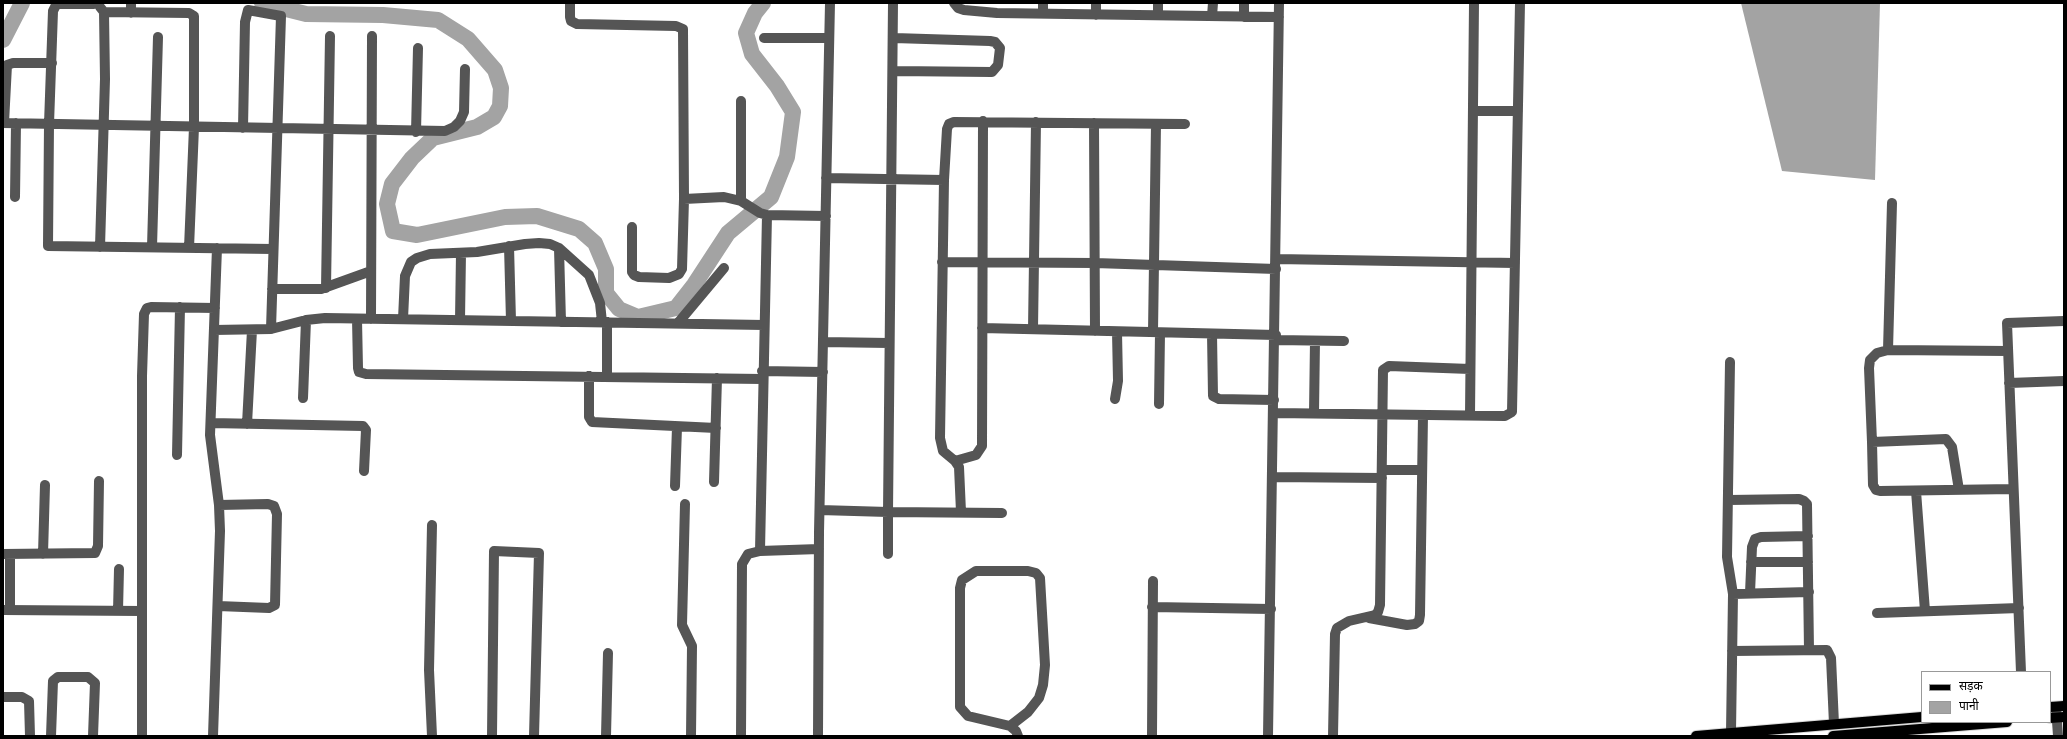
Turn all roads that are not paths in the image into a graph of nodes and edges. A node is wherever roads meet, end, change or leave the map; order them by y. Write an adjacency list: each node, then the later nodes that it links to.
1 (570, 3): 56 (street)
2 (830, 3): 27 (street)
3 (893, 3): 28 (street)
4 (954, 3): 15 (street)
5 (1043, 3): 17 (street)
6 (1096, 3): 18 (street)
7 (1158, 3): 19 (street)
8 (1213, 3): 20 (street)
9 (1244, 3): 21 (street)
10 (1279, 3): 22 (street)
11 (1474, 3): 34 (street)
12 (1520, 3): 35 (street)
13 (94, 4): 16 (street); 30 (street)
14 (131, 8): 16 (street); 46 (street)
15 (997, 8): 17 (street)
16 (104, 12): 44 (street)
17 (1043, 14): 18 (street)
18 (1096, 15): 19 (street)
19 (1158, 16): 20 (street)
20 (1212, 16): 21 (street)
21 (1244, 17): 22 (street)
22 (1279, 17): 76 (street)
23 (330, 36): 49 (street)
24 (372, 36): 50 (street)
25 (158, 37): 45 (street)
26 (764, 38): 27 (street)
27 (828, 38): 52 (street)
28 (894, 38): 32 (street); 32 (street)
29 (418, 48): 51 (street)
30 (52, 63): 38 (street); 41 (street)
31 (464, 69): 51 (street)
32 (894, 71): 53 (street)
33 (741, 101): 57 (street)
34 (1473, 111): 35 (street); 73 (street)
35 (1518, 112): 75 (street)
36 (983, 122): 37 (street); 54 (street); 71 (street)
37 (1036, 122): 40 (street); 72 (street)
38 (3, 123): 39 (street)
39 (16, 123): 41 (street); 55 (street)
40 (1094, 123): 42 (street); 74 (street)
41 (49, 124): 44 (street); 63 (street)
42 (1156, 124): 43 (street); 77 (street)
43 (1184, 124)
44 (104, 125): 45 (street); 63 (street)
45 (154, 126): 46 (street); 64 (street)
46 (194, 127): 47 (street); 65 (street)
47 (242, 128): 48 (street); 48 (street)
48 (276, 129): 49 (street); 67 (street)
49 (328, 130): 50 (street); 80 (street)
50 (372, 131): 51 (street); 79 (street)
51 (416, 132)
52 (826, 178): 53 (street); 60 (street)
53 (893, 179): 54 (street); 108 (street)
54 (944, 180): 70 (street)
55 (15, 197)
56 (684, 199): 57 (street); 61 (street)
57 (741, 201): 59 (street)
58 (1892, 203): 109 (street)
59 (760, 212): 60 (street); 94 (street)
60 (826, 216): 107 (street)
61 (632, 227)
62 (509, 246): 68 (street); 69 (street); 89 (street)
63 (100, 247): 64 (street)
64 (152, 247): 65 (street)
65 (190, 248): 66 (street)
66 (217, 248): 67 (street); 83 (street)
67 (273, 248): 81 (street)
68 (559, 248): 91 (street); 92 (street)
69 (461, 253): 86 (street); 88 (street)
70 (942, 262): 71 (street); 135 (street)
71 (982, 262): 72 (street); 95 (street)
72 (1034, 262): 74 (street); 97 (street)
73 (1471, 262): 75 (street); 76 (street); 112 (street)
74 (1095, 263): 77 (street); 100 (street)
75 (1515, 263): 128 (street)
76 (1276, 264): 77 (street); 104 (street)
77 (1153, 265): 102 (street)
78 (724, 268): 93 (street)
79 (371, 271): 80 (street); 85 (street)
80 (326, 288): 81 (street)
81 (272, 289): 96 (street)
82 (180, 307): 83 (street); 134 (street); 174 (street)
83 (215, 308): 98 (street)
84 (357, 318): 85 (street); 87 (street); 115 (street)
85 (371, 319): 86 (street)
86 (403, 319): 88 (street)
87 (306, 320): 96 (street); 120 (street)
88 (460, 320): 89 (street)
89 (511, 321): 91 (street)
90 (2064, 321): 110 (street)
91 (562, 322): 92 (street)
92 (604, 322): 93 (street); 116 (street)
93 (678, 323): 94 (street)
94 (764, 326): 114 (street)
95 (982, 328): 97 (street); 135 (street)
96 (271, 329): 99 (street)
97 (1033, 329): 100 (street)
98 (214, 330): 99 (street); 129 (street)
99 (252, 330): 130 (street)
100 (1094, 331): 101 (street)
101 (1117, 332): 102 (street); 121 (street)
102 (1156, 332): 103 (street); 123 (street)
103 (1212, 334): 104 (street); 122 (street)
104 (1276, 338): 105 (street); 122 (street)
105 (1315, 341): 106 (street); 125 (street)
106 (1344, 341)
107 (823, 342): 108 (street); 113 (street)
108 (889, 343): 151 (street)
109 (1888, 350): 110 (street); 133 (street)
110 (2008, 351): 119 (street)
111 (1730, 362): 147 (street)
112 (1470, 369): 126 (street); 128 (street)
113 (823, 372): 114 (street); 150 (street)
114 (762, 375): 117 (street); 157 (street)
115 (589, 376): 116 (street); 131 (street)
116 (607, 376): 117 (street)
117 (717, 378): 132 (street)
118 (2064, 381): 119 (street)
119 (2009, 383): 144 (street)
120 (303, 398)
121 (1115, 398)
122 (1274, 400): 124 (street)
123 (1159, 404)
124 (1274, 413): 125 (street); 139 (street)
125 (1314, 413): 126 (street)
126 (1383, 414): 127 (street); 138 (street)
127 (1423, 415): 128 (street); 137 (street)
128 (1470, 415)
129 (211, 423): 130 (street); 149 (street)
130 (247, 424): 136 (street)
131 (677, 427): 132 (street); 143 (street)
132 (716, 428): 141 (street)
133 (1872, 442): 145 (street); 146 (street)
134 (177, 455)
135 (955, 461): 152 (street)
136 (364, 470)
137 (1422, 470): 138 (street); 177 (street)
138 (1382, 474): 139 (street); 177 (street)
139 (1273, 477): 171 (street)
140 (99, 481): 159 (street)
141 (714, 482)
142 (45, 485): 159 (street)
143 (675, 486)
144 (2013, 489): 145 (street); 170 (street)
145 (1959, 490): 146 (street)
146 (1916, 491): 175 (street)
147 (1729, 500): 155 (street); 167 (street)
148 (685, 504): 198 (street)
149 (219, 505): 168 (street); 168 (street)
150 (820, 510): 151 (street); 156 (street)
151 (888, 512): 152 (street); 160 (street)
152 (961, 512): 153 (street)
153 (1002, 513)
154 (432, 525): 194 (street)
155 (1808, 536): 161 (street); 162 (street)
156 (819, 549): 157 (street); 200 (street)
157 (760, 551): 199 (street)
158 (7, 554): 159 (street); 172 (street)
159 (43, 554)
160 (888, 554)
161 (1751, 562): 162 (street); 166 (street)
162 (1808, 562): 165 (street)
163 (119, 569): 173 (street)
164 (1153, 581): 169 (street)
165 (1809, 592): 166 (street); 178 (street)
166 (1750, 593): 167 (street)
167 (1733, 594): 179 (street)
168 (218, 606): 193 (street)
169 (1152, 607): 171 (street); 202 (street)
170 (2019, 608): 175 (street); 181 (street)
171 (1272, 609): 203 (street)
172 (6, 610): 173 (street)
173 (118, 611): 174 (street)
174 (142, 611): 192 (street)
175 (1925, 611): 176 (street)
176 (1877, 612)
177 (1369, 618): 204 (street)
178 (1809, 650): 179 (street); 186 (street)
179 (1732, 651): 188 (street)
180 (608, 653): 197 (street)
181 (2021, 671)
182 (3, 697): 189 (street)
183 (2057, 712): 207 (street)
184 (1921, 717): 186 (main road)
185 (1995, 723): 206 (main road)
186 (1834, 724): 188 (main road)
187 (1010, 726): 187 (street); 201 (street)
188 (1731, 732): 205 (main road)
189 (30, 736)
190 (51, 736): 191 (street)
191 (93, 736)
192 (142, 736)
193 (214, 736)
194 (432, 736)
195 (492, 736): 196 (street)
196 (534, 736)
197 (606, 736)
198 (691, 736)
199 (741, 736)
200 (818, 736)
201 (1018, 736)
202 (1152, 736)
203 (1268, 736)
204 (1333, 736)
205 (1696, 736)
206 (1834, 736)
207 (2058, 736)

